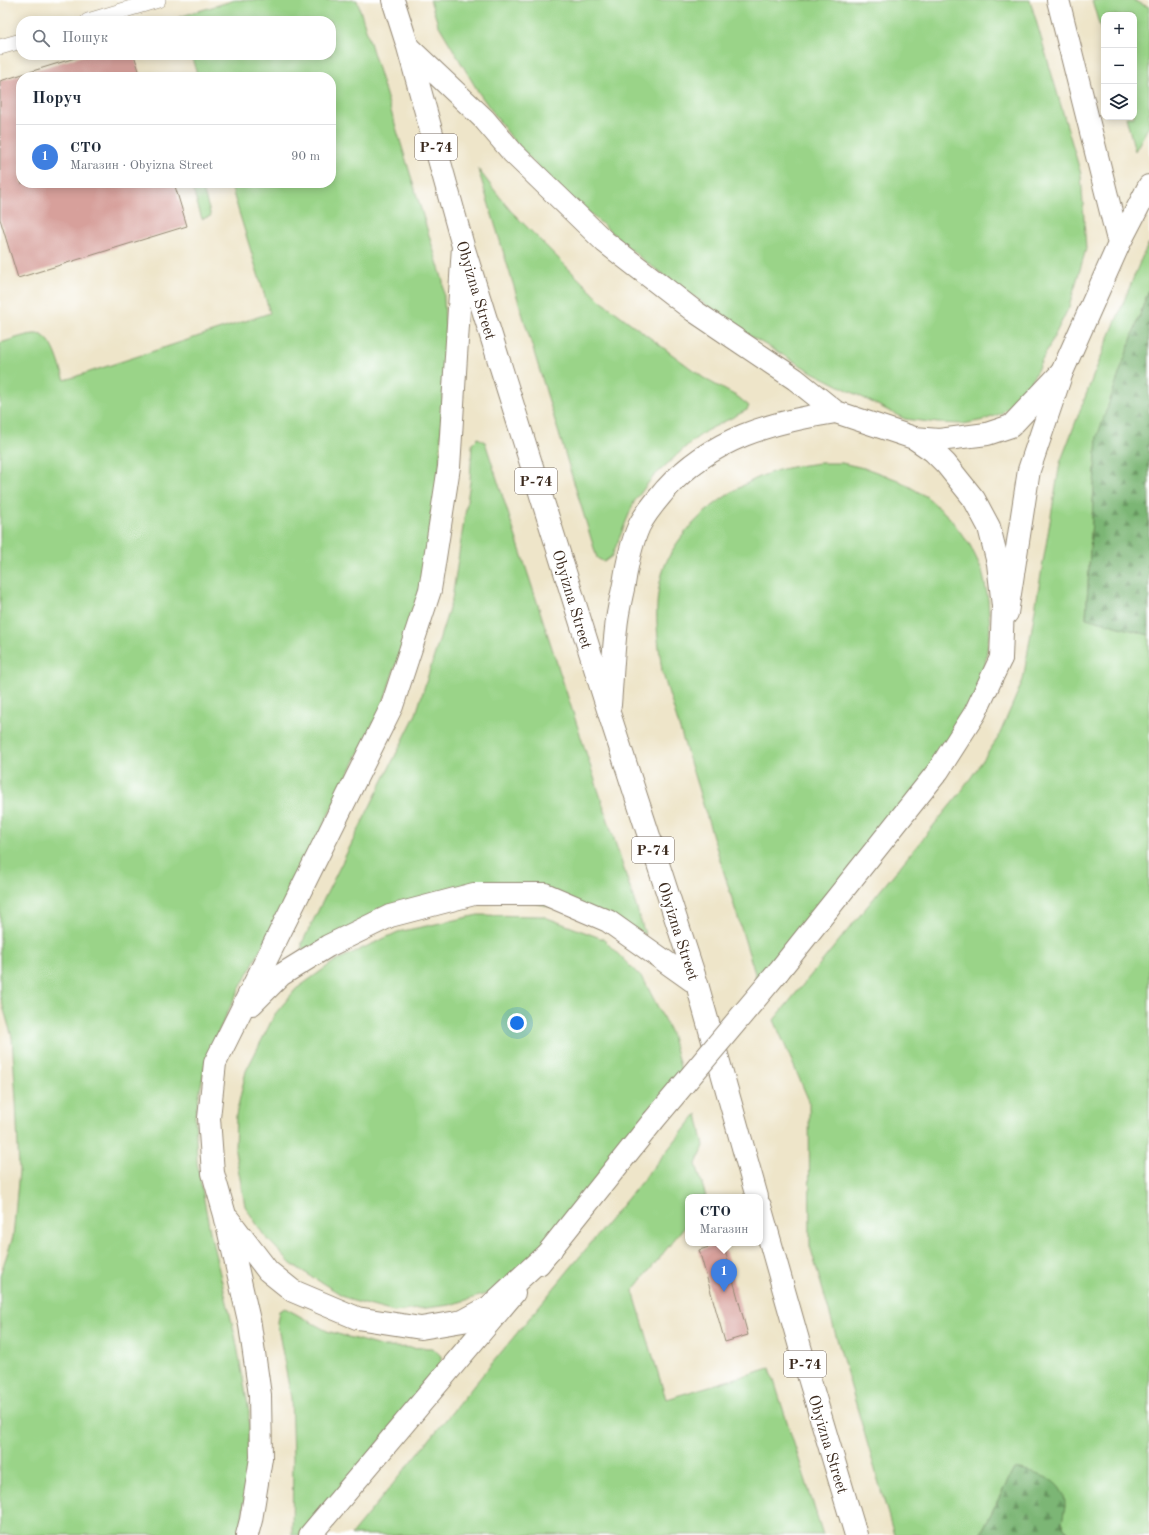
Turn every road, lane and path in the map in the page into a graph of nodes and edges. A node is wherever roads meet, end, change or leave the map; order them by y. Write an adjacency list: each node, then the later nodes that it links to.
1 (158, 0): 4 (lane)
2 (393, 0): 7 (main road, Obyizna Street / Р-74)
3 (1058, 0): 9 (main road)
4 (105, 16)
5 (16, 42): 6 (lane)
6 (0, 47)
7 (408, 48): 10 (main road, Obyizna Street / Р-74); 12 (main road)
8 (1149, 186): 9 (main road)
9 (1119, 244): 11 (main road)
10 (463, 246): 15 (main road, Obyizna Street / Р-74); 17 (main road)
11 (1062, 372): 13 (main road); 14 (main road)
12 (836, 412): 13 (main road); 15 (main road)
13 (914, 438): 14 (main road)
14 (1001, 658): 21 (main road, bridge)
15 (610, 716): 16 (main road, Obyizna Street / Р-74)
16 (697, 984): 17 (main road); 18 (main road, Obyizna Street / Р-74)
17 (239, 1016): 19 (main road)
18 (756, 1194)
19 (225, 1215): 21 (main road); 23 (main road)
20 (763, 1217): 22 (main road, Obyizna Street / Р-74)
21 (551, 1250): 24 (main road)
22 (854, 1528)
23 (247, 1535)
24 (310, 1535)

